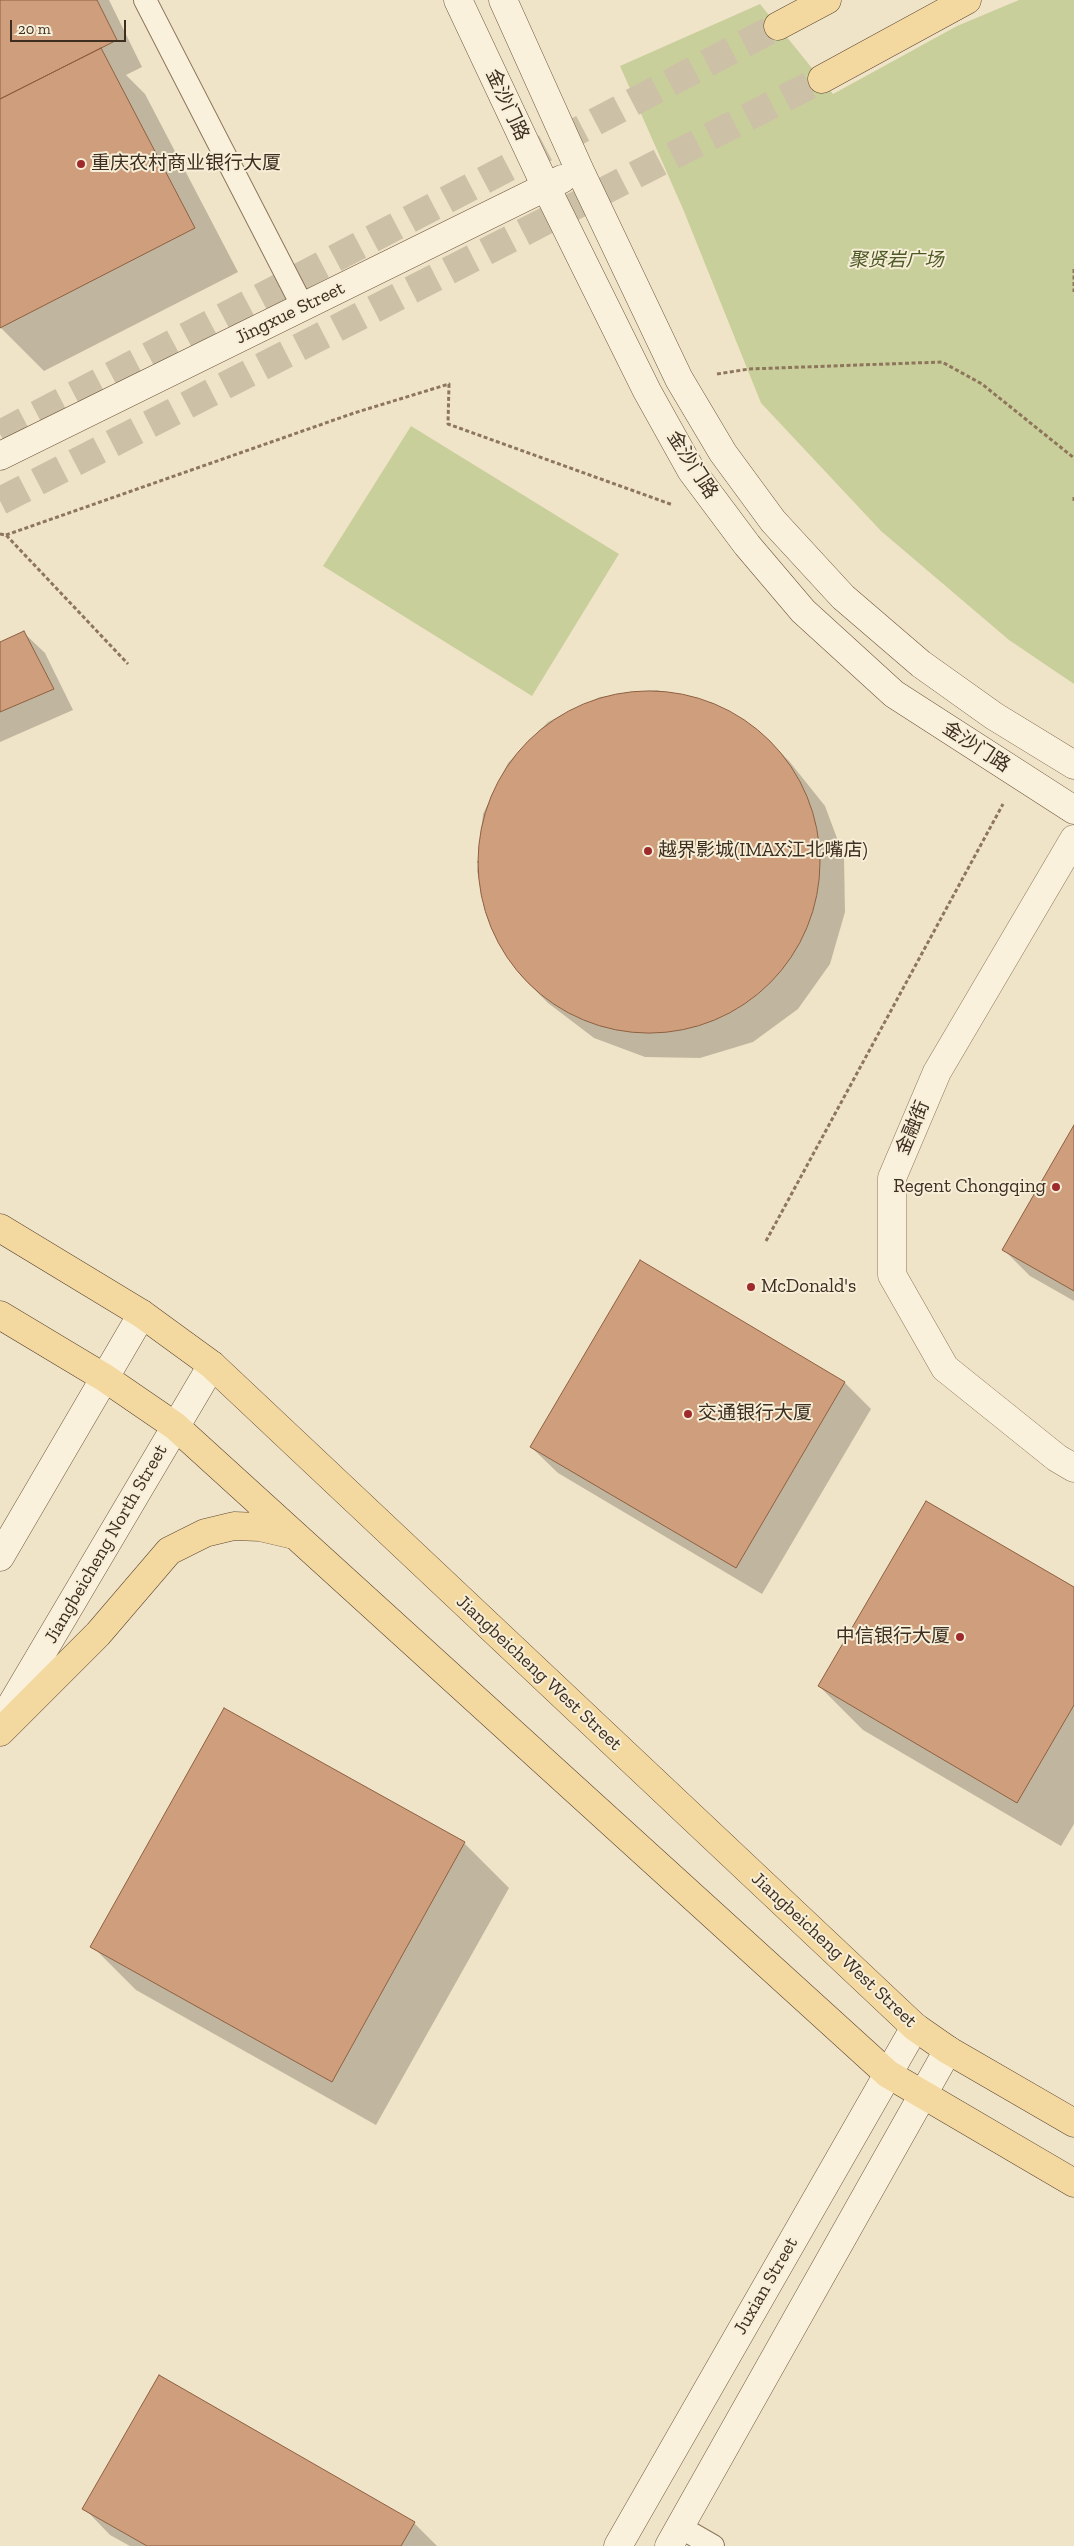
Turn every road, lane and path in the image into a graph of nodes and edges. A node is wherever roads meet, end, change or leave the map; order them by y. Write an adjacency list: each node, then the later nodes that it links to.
1 (145, 0): 12 (lane)
2 (458, 0): 9 (street, 金沙门路)
3 (503, 0): 8 (street, 金沙门路)
4 (827, 0): 6 (main road)
5 (967, 0): 7 (main road)
6 (778, 26)
7 (822, 79)
8 (580, 171): 9 (street, Jingxue Street); 13 (street, 金沙门路)
9 (546, 187): 12 (street, Jingxue Street); 23 (street, 金沙门路)
10 (1074, 269): 11 (path)
11 (1074, 292)
12 (303, 307): 14 (street, Jingxue Street)
13 (679, 379): 15 (path); 22 (street, 金沙门路)
14 (0, 456)
15 (1074, 458)
16 (1074, 497): 17 (path)
17 (1074, 501)
18 (678, 507): 20 (path)
19 (0, 534): 20 (path)
20 (6, 536): 21 (path)
21 (128, 664)
22 (1074, 765)
23 (1018, 775): 24 (street, 金沙门路); 27 (path)
24 (1074, 810)
25 (1074, 839): 33 (street, 金融街)
26 (0, 1228): 28 (main road, Jiangbeicheng West Street)
27 (766, 1241)
28 (142, 1314): 30 (main road, Jiangbeicheng West Street); 31 (street)
29 (0, 1315): 31 (main road)
30 (212, 1365): 32 (street, Jiangbeicheng North Street); 38 (main road, Jiangbeicheng West Street)
31 (104, 1378): 32 (main road); 35 (street)
32 (175, 1426): 34 (main road); 36 (street, Jiangbeicheng North Street)
33 (1074, 1468)
34 (296, 1536): 37 (main road); 40 (main road)
35 (0, 1557)
36 (0, 1724)
37 (0, 1732)
38 (914, 2026): 39 (main road, Jiangbeicheng West Street); 40 (street, Juxian Street)
39 (948, 2050): 41 (street); 42 (main road, Jiangbeicheng West Street)
40 (888, 2074): 41 (main road); 45 (street, Juxian Street)
41 (922, 2096): 43 (main road); 44 (street)
42 (1074, 2123)
43 (1074, 2182)
44 (674, 2537): 46 (lane)
45 (618, 2546)
46 (713, 2546)

